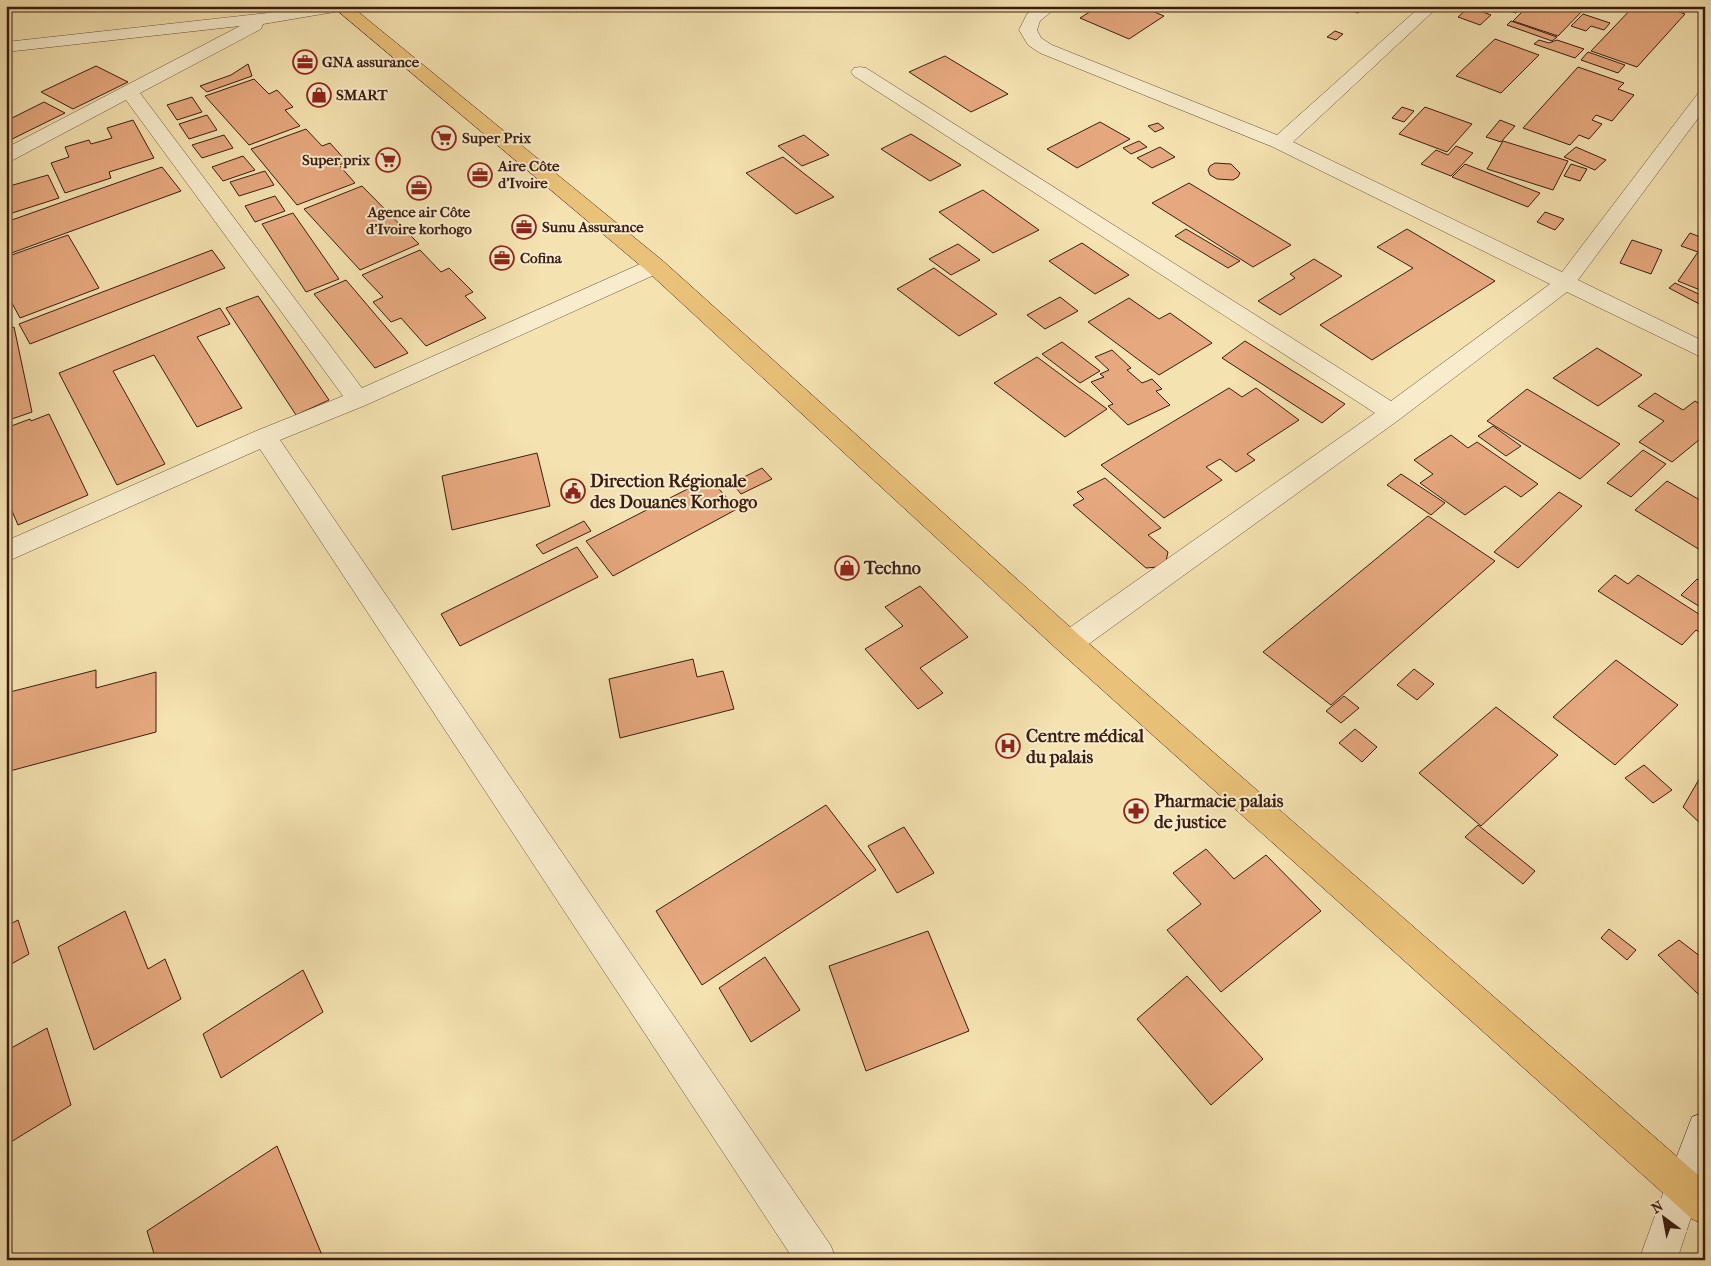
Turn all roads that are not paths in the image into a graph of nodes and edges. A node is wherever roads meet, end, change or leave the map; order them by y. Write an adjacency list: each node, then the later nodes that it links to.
1 (1050, 6): 9 (street)
2 (1431, 6): 9 (street)
3 (329, 7): 4 (street); 11 (main road)
4 (268, 18): 5 (street); 7 (street)
5 (6, 48)
6 (860, 72): 15 (street)
7 (130, 92): 10 (street); 14 (street)
8 (1705, 96): 12 (street)
9 (1280, 143): 12 (street)
10 (6, 156)
11 (655, 266): 14 (street); 18 (main road)
12 (1565, 283): 13 (street); 15 (street)
13 (1705, 351)
14 (358, 399): 16 (street)
15 (1392, 413): 18 (street)
16 (265, 437): 17 (street); 21 (street)
17 (6, 552)
18 (1069, 643): 20 (main road)
19 (1705, 1130): 20 (street)
20 (1694, 1197): 22 (street)
21 (817, 1260)
22 (1658, 1260)

